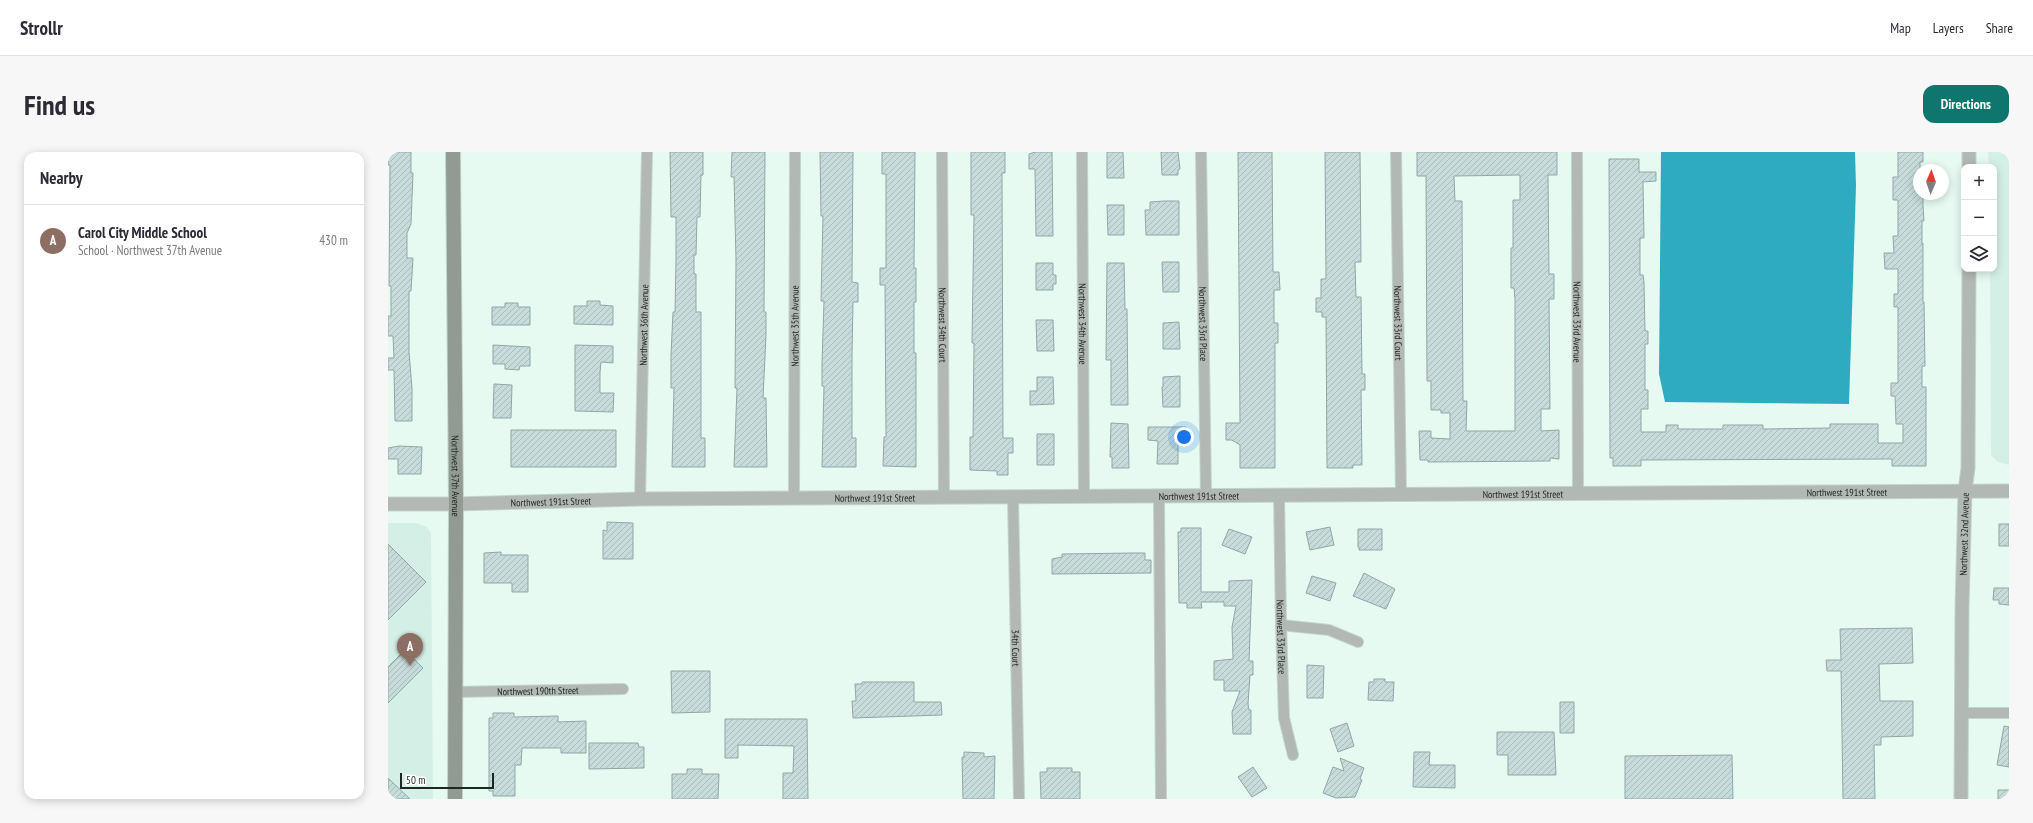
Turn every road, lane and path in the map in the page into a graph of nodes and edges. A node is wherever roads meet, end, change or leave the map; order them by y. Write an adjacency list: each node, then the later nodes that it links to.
1 (453, 152): 25 (main road, Northwest 37th Avenue)
2 (647, 152): 22 (street, Northwest 36th Avenue)
3 (795, 152): 23 (street, Northwest 35th Avenue)
4 (942, 152): 20 (street, Northwest 34th Court)
5 (1082, 152): 18 (street, Northwest 34th Avenue)
6 (1201, 152): 17 (street, Northwest 33rd Place)
7 (1396, 152): 16 (street, Northwest 33rd Court)
8 (1577, 152): 14 (street, Northwest 33rd Avenue)
9 (1969, 152): 10 (street)
10 (1969, 164)
11 (1969, 272): 12 (street, Northwest 32nd Avenue)
12 (1965, 491): 13 (street, Northwest 191st Street); 14 (street, Northwest 191st Street); 30 (street, Northwest 32nd Avenue)
13 (2009, 491)
14 (1578, 493): 16 (street, Northwest 191st Street)
15 (1279, 494): 16 (street, Northwest 191st Street); 17 (street, Northwest 191st Street); 26 (street, Northwest 33rd Place)
16 (1401, 494)
17 (1206, 496): 19 (street, Northwest 191st Street)
18 (1084, 497): 19 (street, Northwest 191st Street); 21 (street, Northwest 191st Street)
19 (1159, 497): 35 (street)
20 (944, 498): 21 (street, Northwest 191st Street); 23 (street, Northwest 191st Street)
21 (1013, 498): 34 (street, 34th Court)
22 (640, 499): 23 (street, Northwest 191st Street); 25 (street, Northwest 191st Street)
23 (794, 499)
24 (388, 504): 25 (street, Northwest 191st Street)
25 (456, 504): 29 (main road, Northwest 37th Avenue)
26 (1281, 625): 27 (street); 32 (street, Northwest 33rd Place)
27 (1358, 642)
28 (622, 689): 29 (street, Northwest 190th Street)
29 (454, 692): 33 (main road, Northwest 37th Avenue)
30 (1961, 713): 31 (street); 36 (street, Northwest 32nd Avenue)
31 (2009, 713)
32 (1293, 755)
33 (455, 799)
34 (1019, 799)
35 (1161, 799)
36 (1961, 799)

